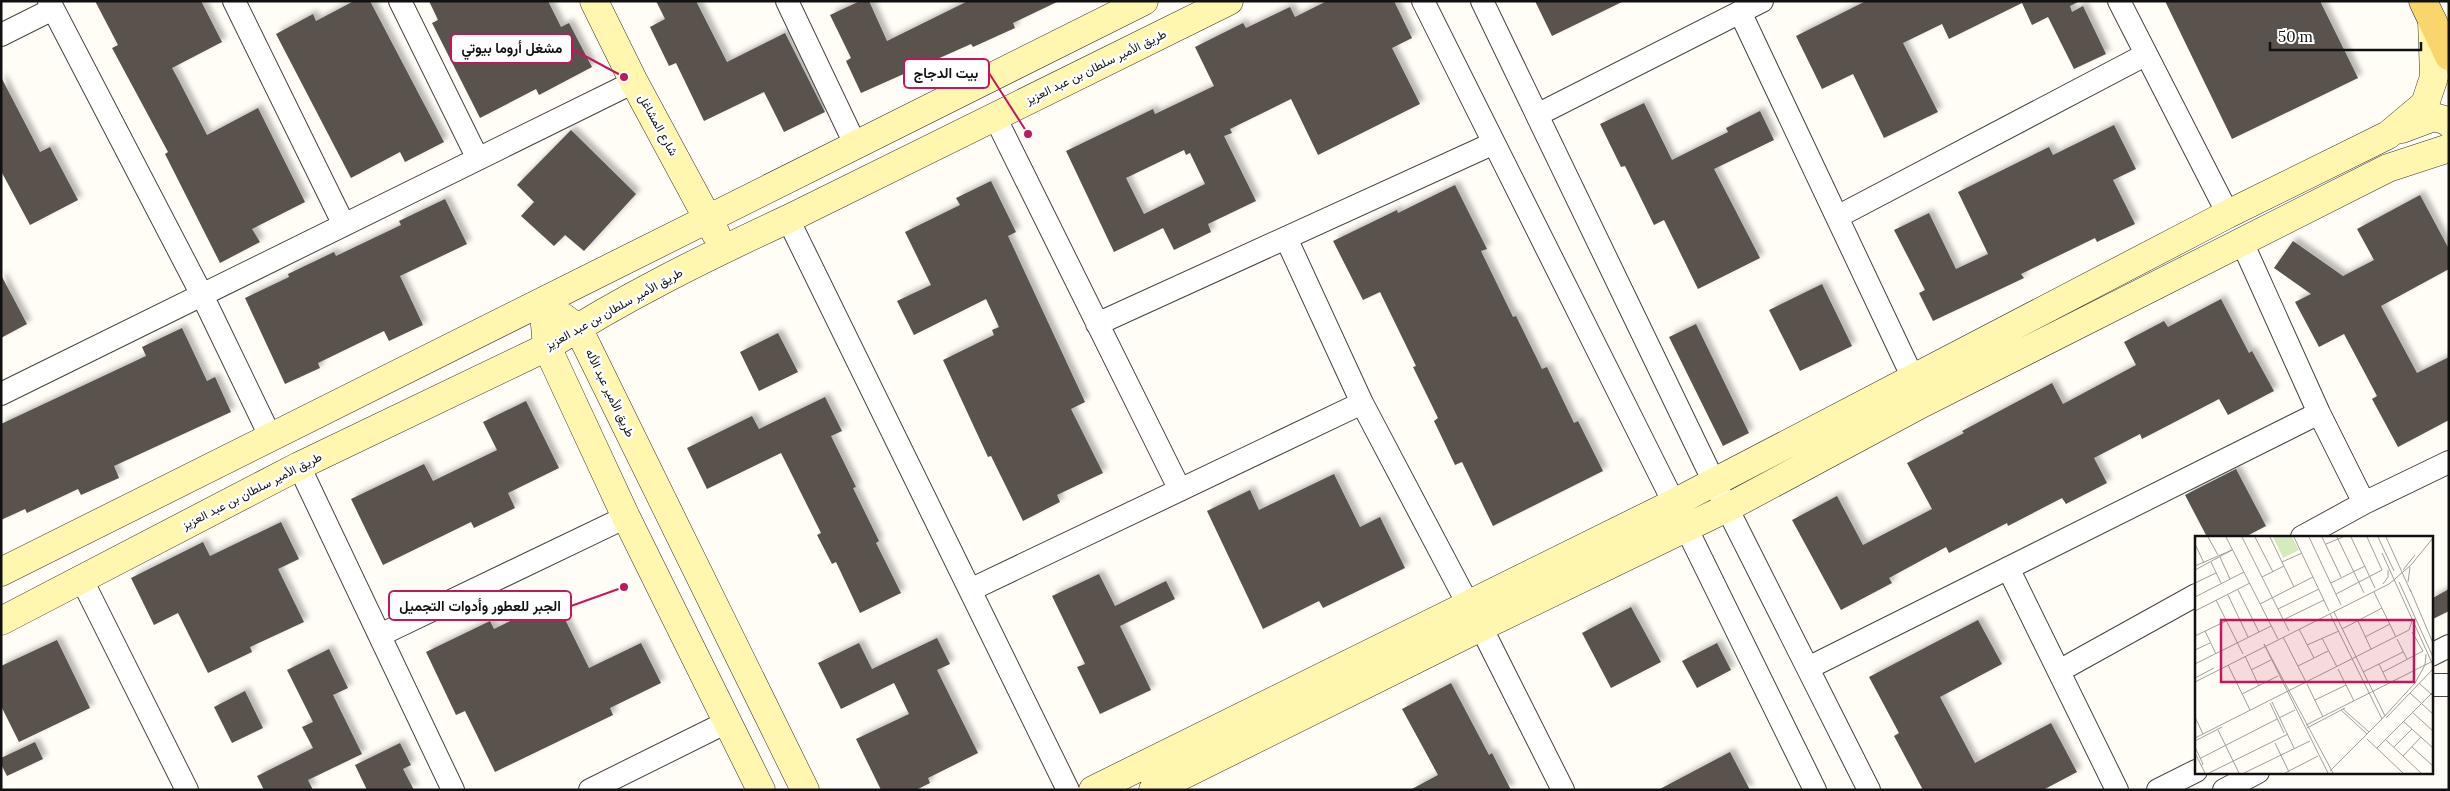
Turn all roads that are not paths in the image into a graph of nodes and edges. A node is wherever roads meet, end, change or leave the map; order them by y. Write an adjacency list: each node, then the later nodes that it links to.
1 (234, 1): 32 (street)
2 (400, 1): 26 (street)
3 (594, 1): 17 (street, شارع المشاغل)
4 (1144, 1): 24 (street)
5 (1229, 1): 19 (street, طريق الأمير سلطان بن عبد العزيز)
6 (1423, 1): 23 (street)
7 (1482, 1): 18 (street)
8 (1762, 1): 13 (street)
9 (2119, 1): 15 (street)
10 (791, 3): 24 (street)
11 (51, 5): 14 (street); 36 (street)
12 (2427, 11): 16 (main road); 22 (street)
13 (1740, 12): 18 (street); 29 (street)
14 (1, 36)
15 (2145, 55): 28 (street); 29 (street)
16 (2449, 56)
17 (634, 82): 26 (street); 30 (street, شارع المشاغل)
18 (1537, 116): 48 (street)
19 (995, 117): 31 (street, طريق الأمير سلطان بن عبد العزيز); 38 (street)
20 (2449, 123): 22 (street)
21 (2449, 134): 27 (street)
22 (2388, 135): 28 (street)
23 (1494, 143): 33 (street); 50 (street)
24 (856, 146): 30 (street)
25 (2443, 155): 27 (street)
26 (478, 159): 32 (street)
27 (2388, 168): 34 (street)
28 (2228, 214): 41 (street)
29 (1837, 217): 41 (street)
30 (709, 218): 35 (street, شارع المشاغل); 37 (street)
31 (788, 219): 35 (street, طريق الأمير سلطان بن عبد العزيز); 59 (street)
32 (344, 225): 36 (street)
33 (1286, 238): 38 (street); 43 (street)
34 (2242, 242): 44 (street); 52 (street)
35 (723, 249): 39 (street, طريق الأمير سلطان بن عبد العزيز)
36 (202, 295): 42 (street); 45 (street)
37 (543, 303): 39 (street, طريق الأمير عبد الأله); 40 (street); 45 (street)
38 (1097, 324): 49 (street)
39 (578, 328): 40 (street, طريق الأمير سلطان بن عبد العزيز); 77 (street, طريق الأمير عبد الأله)
40 (547, 347): 47 (street, طريق الأمير سلطان بن عبد العزيز); 53 (street)
41 (1913, 378): 48 (street)
42 (1, 394)
43 (1362, 403): 49 (street); 61 (street)
44 (2319, 412): 51 (street); 56 (street)
45 (271, 438): 57 (street)
46 (2449, 462): 51 (street)
47 (299, 466): 58 (street, طريق الأمير سلطان بن عبد العزيز); 63 (street)
48 (1714, 482): 50 (street); 52 (street)
49 (1180, 490): 59 (street)
50 (1674, 503): 54 (street); 61 (street)
51 (2364, 504): 55 (street)
52 (1727, 508): 54 (street); 66 (street)
53 (626, 517): 63 (street); 70 (street)
54 (1685, 528): 61 (street); 82 (street)
55 (2304, 536)
56 (2008, 568): 66 (street); 67 (street)
57 (1, 572)
58 (82, 580): 62 (street, طريق الأمير سلطان بن عبد العزيز); 73 (street)
59 (970, 590): 78 (street)
60 (2195, 596): 67 (street)
61 (1474, 616): 79 (street); 80 (street); 81 (street)
62 (1, 621)
63 (380, 635): 74 (street)
64 (2449, 646): 65 (street)
65 (2432, 654)
66 (1808, 668): 83 (street)
67 (2059, 671): 84 (street)
68 (2432, 685): 69 (street)
69 (2449, 685)
70 (727, 722): 75 (street); 76 (street)
71 (2195, 772): 85 (street)
72 (2254, 774): 86 (street)
73 (187, 790)
74 (454, 790)
75 (590, 790)
76 (761, 790)
77 (805, 790)
78 (1068, 790)
79 (1093, 790)
80 (1154, 790)
81 (1563, 790)
82 (1815, 790)
83 (1869, 790)
84 (2117, 790)
85 (2158, 790)
86 (2224, 790)

